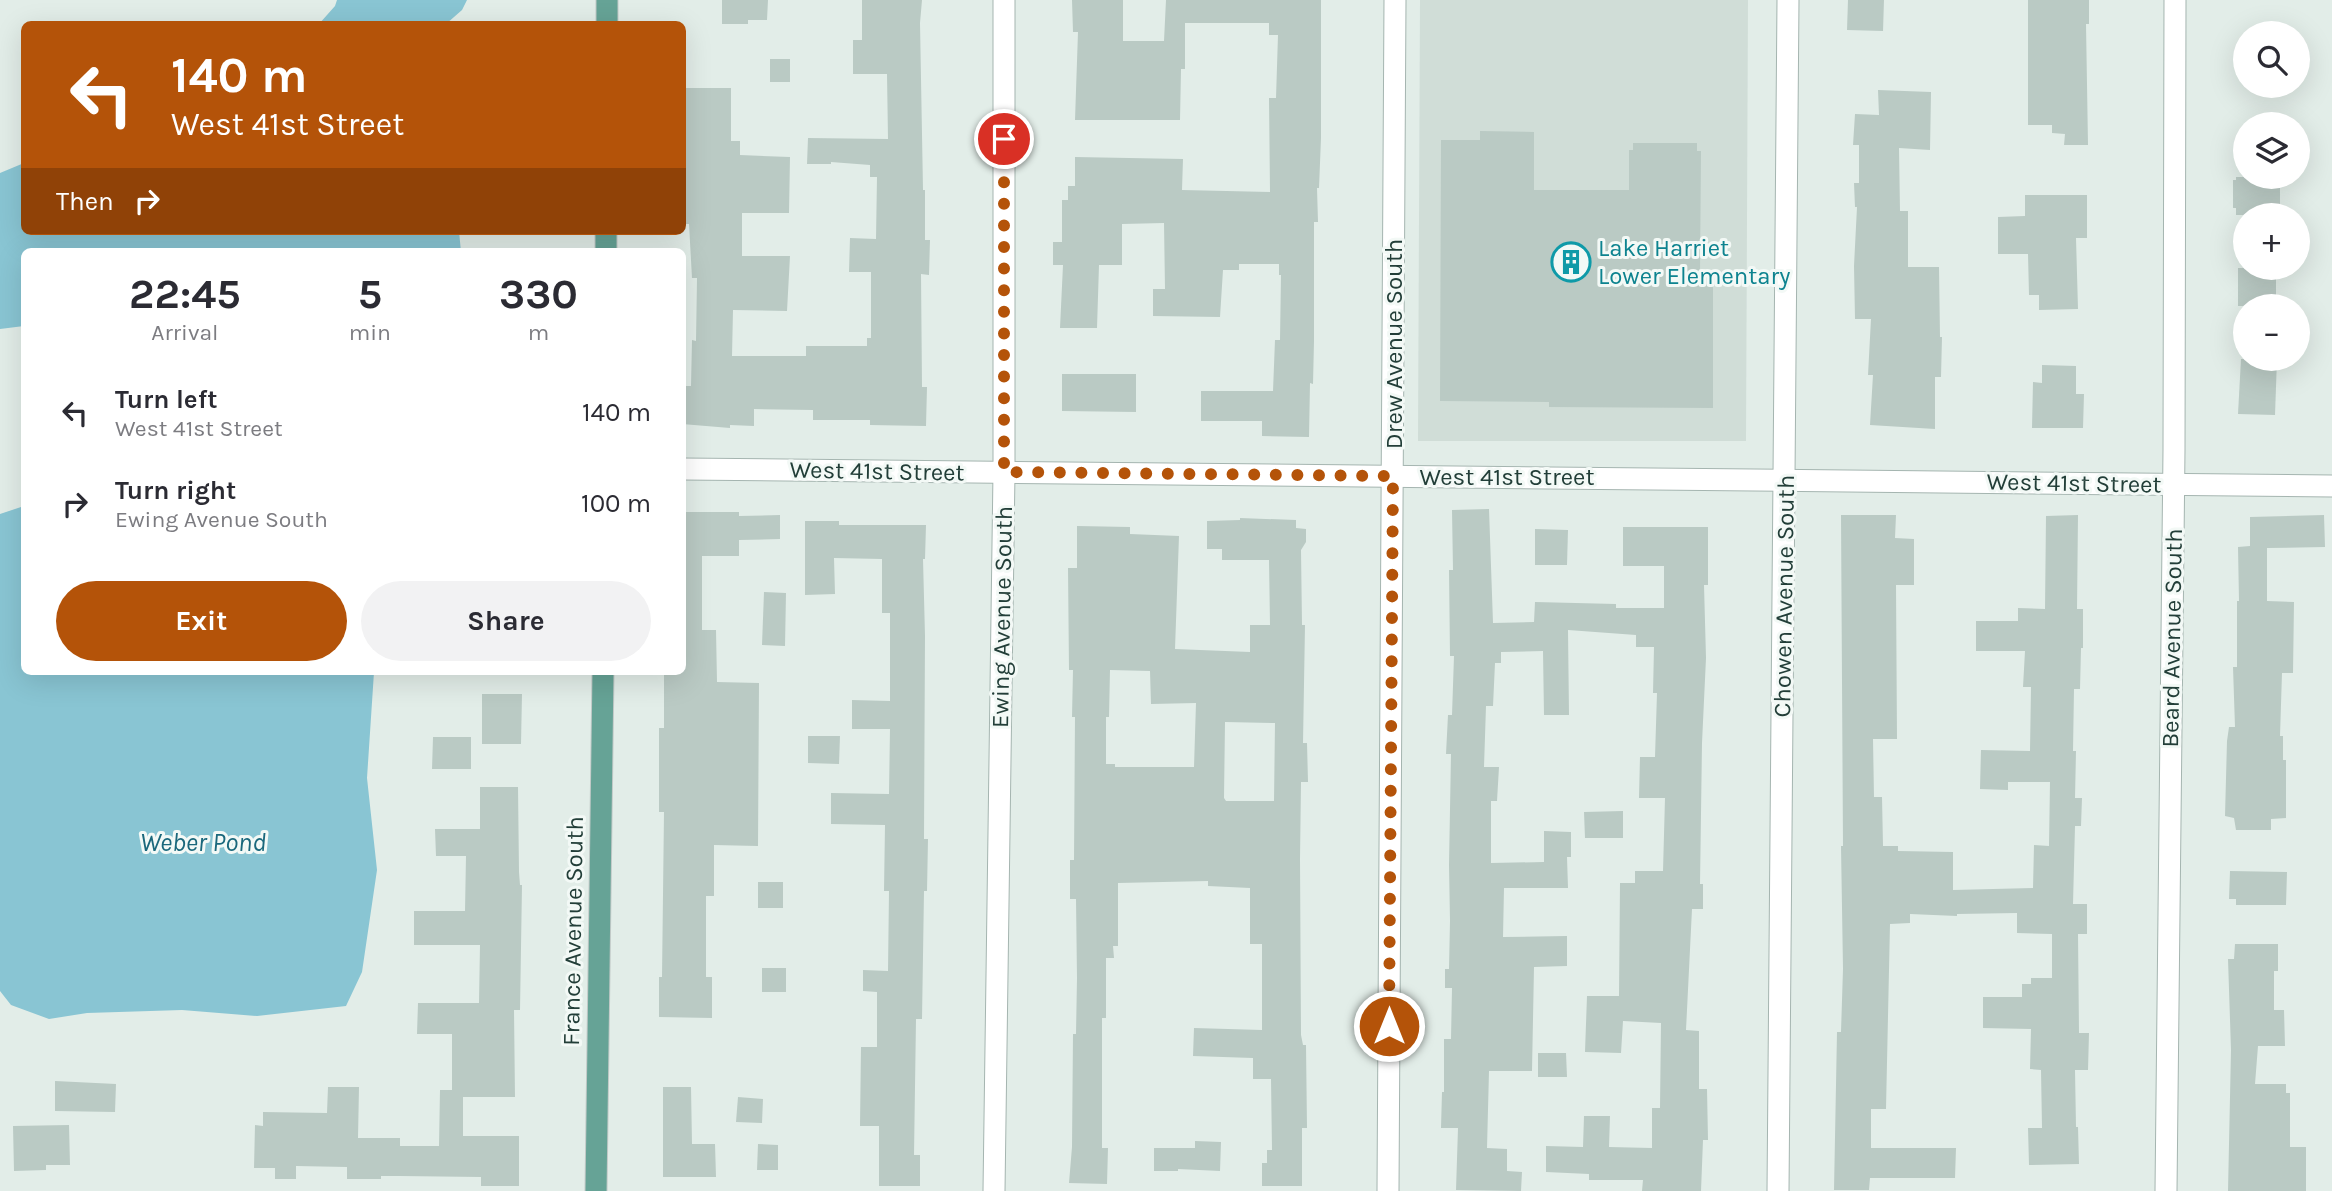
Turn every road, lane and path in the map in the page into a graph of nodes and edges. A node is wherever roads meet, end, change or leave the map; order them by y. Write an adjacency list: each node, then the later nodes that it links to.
1 (607, 0): 6 (main road)
2 (1004, 0): 8 (street, Ewing Avenue South)
3 (1395, 0): 9 (street, Drew Avenue South)
4 (1788, 0): 10 (street, Chowen Avenue South)
5 (2175, 0): 11 (street, Beard Avenue South)
6 (607, 21)
7 (686, 469): 8 (street, West 41st Street)
8 (1004, 472): 9 (street, West 41st Street); 15 (street, Ewing Avenue South)
9 (1393, 476): 10 (street, West 41st Street); 16 (street, Drew Avenue South)
10 (1786, 480): 11 (street, West 41st Street); 17 (street, Chowen Avenue South)
11 (2174, 484): 12 (street, West 41st Street); 18 (street, Beard Avenue South)
12 (2332, 486)
13 (603, 675): 14 (main road, France Avenue South)
14 (596, 1191)
15 (994, 1191)
16 (1388, 1191)
17 (1778, 1191)
18 (2166, 1191)

